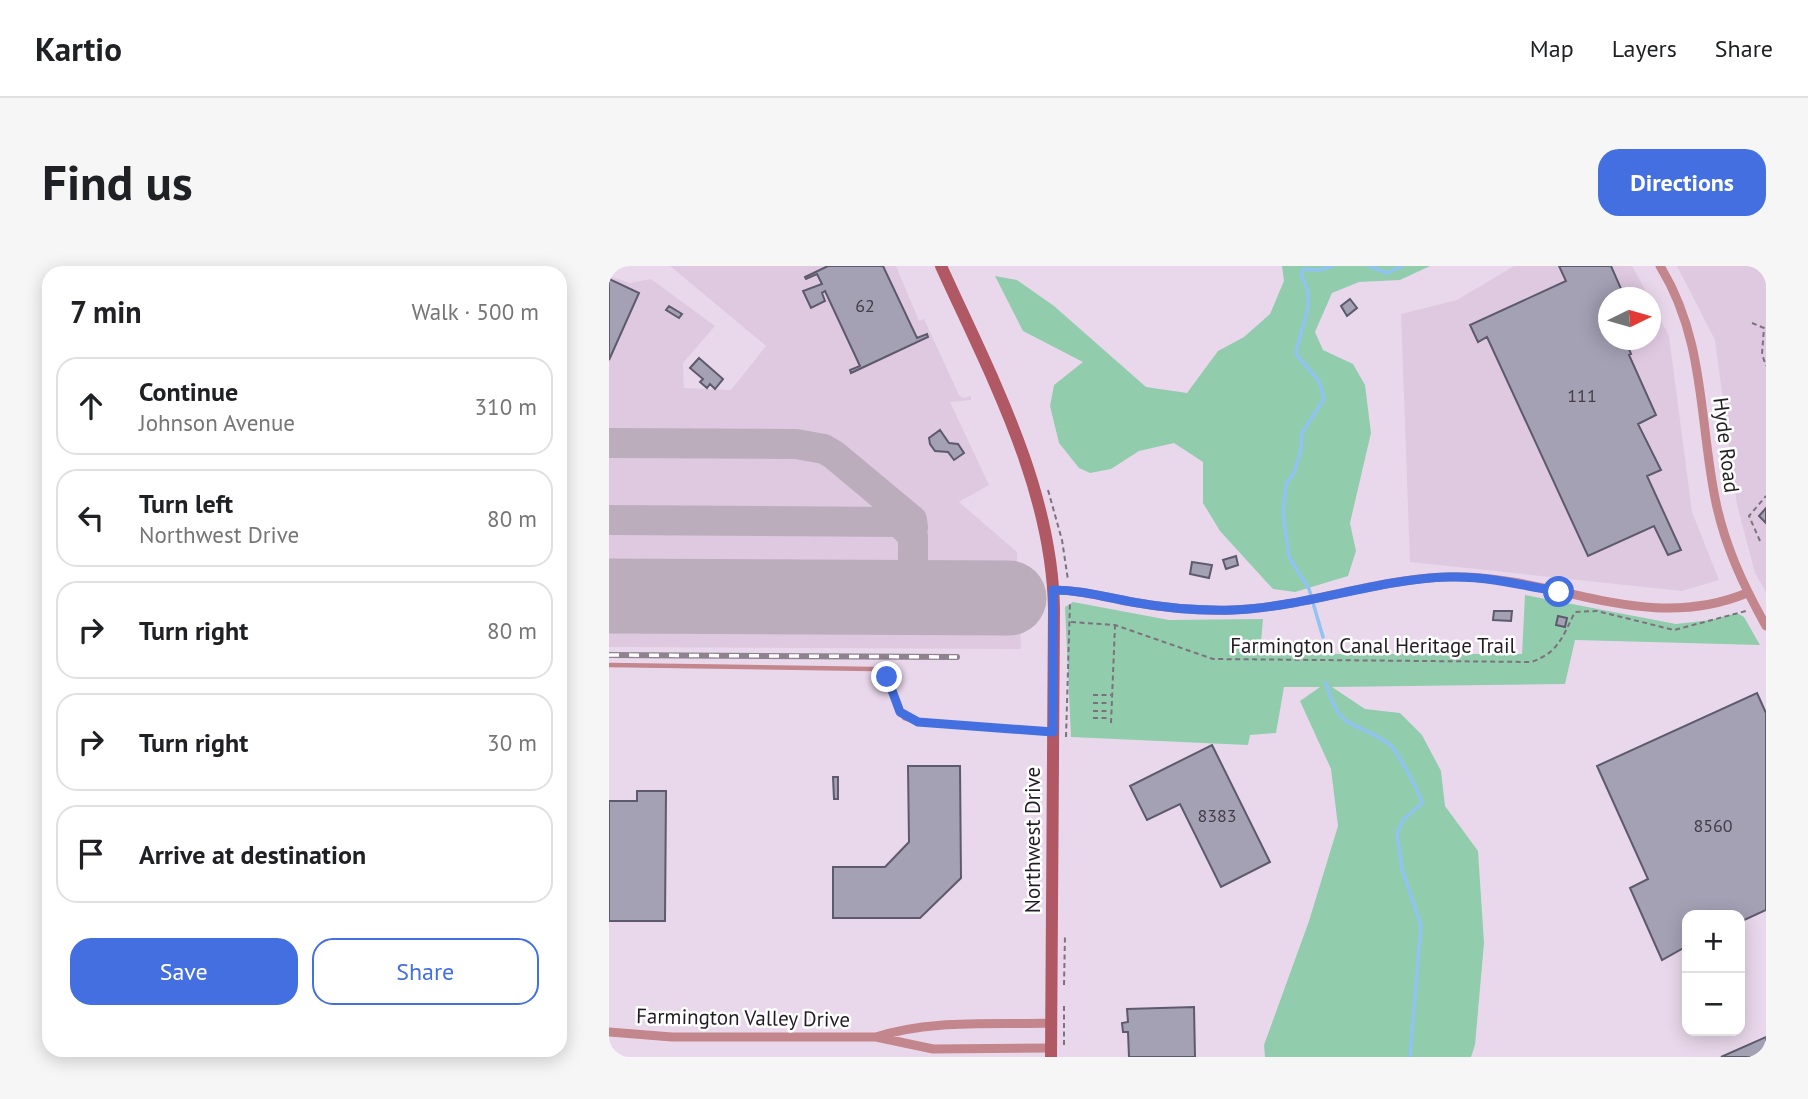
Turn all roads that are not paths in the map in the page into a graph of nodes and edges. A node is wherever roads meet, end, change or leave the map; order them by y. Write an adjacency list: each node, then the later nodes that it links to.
1 (941, 266): 3 (main road, Northwest Drive)
2 (1660, 266): 4 (street, Hyde Road)
3 (1053, 590): 4 (street); 7 (main road, Northwest Drive)
4 (1747, 593): 5 (street, Hyde Road)
5 (1766, 626)
6 (609, 665): 7 (lane)
7 (1053, 732): 8 (main road, Northwest Drive)
8 (1051, 1023): 10 (street, Farmington Valley Drive); 11 (main road, Northwest Drive)
9 (609, 1032): 10 (street, Farmington Valley Drive)
10 (876, 1037): 11 (street, Farmington Valley Drive)
11 (1055, 1051)

